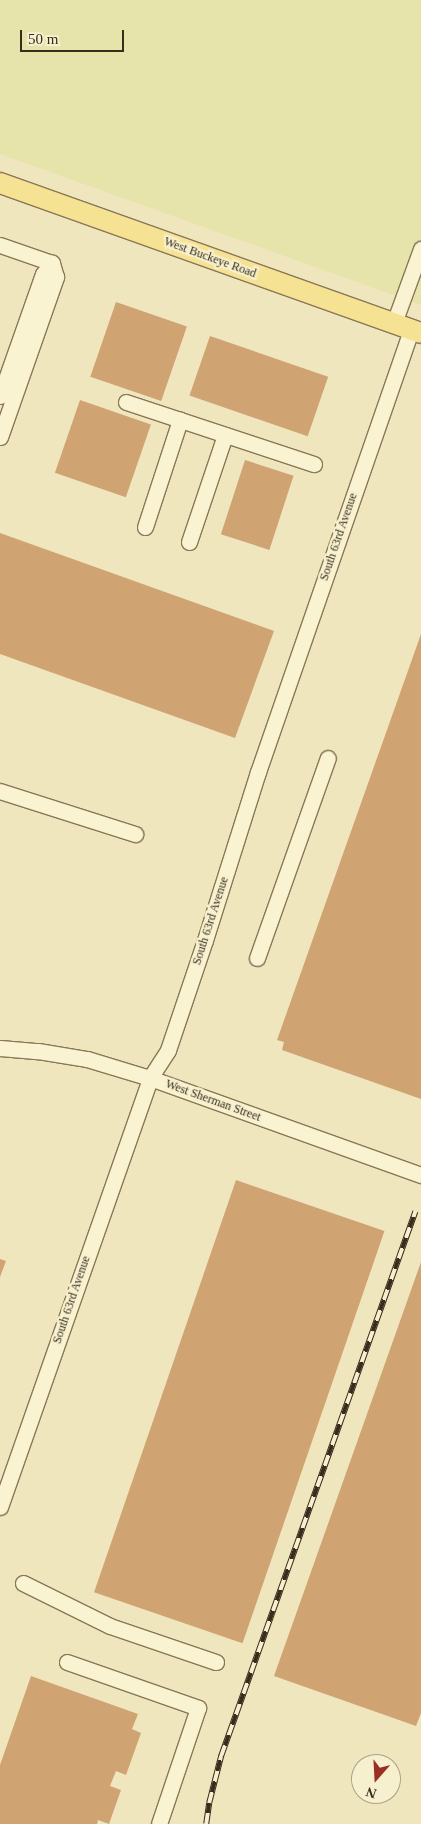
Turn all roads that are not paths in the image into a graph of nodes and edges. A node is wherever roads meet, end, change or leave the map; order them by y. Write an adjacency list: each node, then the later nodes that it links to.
1 (0, 183): 5 (main road, West Buckeye Road)
2 (0, 245): 4 (street)
3 (421, 248): 5 (street, South 63rd Avenue)
4 (52, 263): 6 (street); 10 (street)
5 (409, 329): 19 (street, South 63rd Avenue)
6 (0, 396)
7 (126, 402): 8 (street)
8 (180, 420): 9 (street); 12 (street)
9 (225, 435): 11 (street); 13 (street)
10 (0, 437)
11 (314, 464)
12 (145, 527)
13 (188, 542)
14 (328, 758): 17 (street)
15 (0, 791): 16 (street)
16 (135, 834)
17 (257, 958)
18 (0, 1048): 19 (street, West Sherman Street)
19 (150, 1078): 20 (street, West Sherman Street); 21 (street, South 63rd Avenue)
20 (421, 1175)
21 (0, 1507)
22 (23, 1583): 24 (street)
23 (67, 1662): 25 (street)
24 (216, 1662)
25 (159, 1824)

